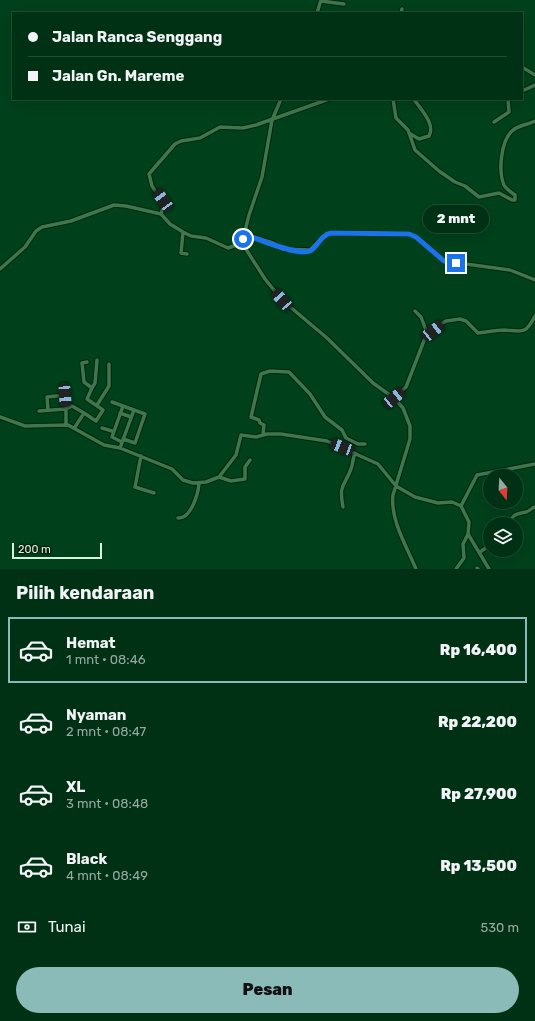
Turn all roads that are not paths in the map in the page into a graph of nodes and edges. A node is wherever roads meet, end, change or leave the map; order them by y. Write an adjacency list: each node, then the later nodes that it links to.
1 (321, 0): 2 (street); 3 (street)
2 (344, 4)
3 (317, 12)
4 (523, 69): 5 (street)
5 (535, 75)
6 (535, 85): 7 (street)
7 (523, 91)
8 (281, 100): 13 (street)
9 (326, 100): 13 (street)
10 (393, 100): 16 (street)
11 (415, 100): 16 (street)
12 (508, 100): 15 (street)
13 (272, 120): 17 (street); 19 (street)
14 (535, 121): 16 (street)
15 (494, 122)
16 (409, 133)
17 (161, 214): 18 (street); 22 (street)
18 (182, 232): 20 (street); 21 (street)
19 (244, 234): 20 (street); 23 (street)
20 (242, 243): 33 (street)
21 (187, 254)
22 (0, 269)
23 (535, 280)
24 (415, 311): 26 (street)
25 (535, 316): 26 (street)
26 (426, 333): 33 (street)
27 (97, 360): 30 (street)
28 (87, 362): 30 (street)
29 (109, 364): 35 (street)
30 (92, 388): 35 (street)
31 (66, 389): 32 (street)
32 (65, 395): 37 (street); 38 (street)
33 (394, 398): 59 (street)
34 (112, 402): 36 (street)
35 (97, 405): 41 (street)
36 (123, 406): 39 (street); 42 (street)
37 (66, 409): 38 (street); 41 (street); 45 (street)
38 (48, 410): 40 (street)
39 (134, 410): 44 (street); 50 (street)
40 (39, 411)
41 (84, 413): 46 (street)
42 (120, 413): 44 (street); 48 (street)
43 (0, 417): 45 (street)
44 (131, 417): 50 (street)
45 (66, 424): 46 (street)
46 (74, 427): 52 (street)
47 (102, 428): 48 (street)
48 (112, 431): 50 (street)
49 (263, 435): 51 (street); 53 (street); 57 (street)
50 (123, 440): 52 (street)
51 (365, 444)
52 (120, 448): 54 (street)
53 (355, 453): 59 (street); 62 (street)
54 (141, 456): 58 (street); 60 (street)
55 (250, 460): 57 (street)
56 (535, 464): 61 (street)
57 (218, 477): 58 (street)
58 (199, 484): 65 (street)
59 (396, 486): 61 (street); 69 (street)
60 (154, 493)
61 (461, 506): 66 (street)
62 (343, 507)
63 (535, 508): 64 (street)
64 (512, 517)
65 (178, 518)
66 (468, 534): 68 (street); 70 (street)
67 (483, 550): 68 (street)
68 (480, 552): 71 (street)
69 (416, 569)
70 (456, 569)
71 (489, 569)

